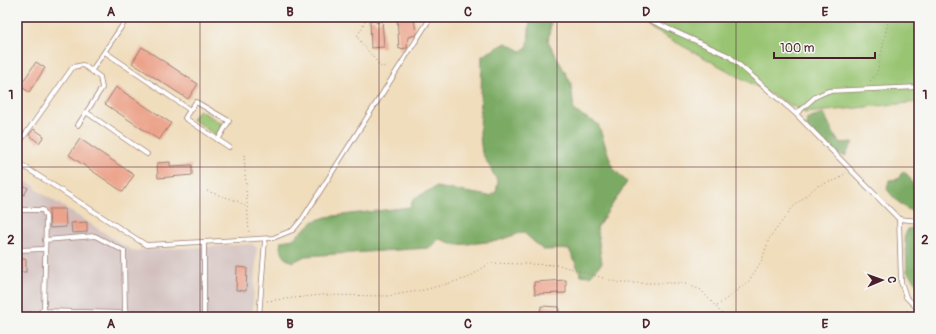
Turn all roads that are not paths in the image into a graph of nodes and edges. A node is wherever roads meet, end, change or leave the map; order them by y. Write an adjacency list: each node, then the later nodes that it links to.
1 (128, 17): 4 (lane)
2 (431, 17): 20 (lane)
3 (643, 17): 9 (lane)
4 (105, 52): 5 (lane); 7 (lane)
5 (92, 70): 8 (lane); 12 (lane)
6 (919, 87): 9 (lane)
7 (190, 110): 11 (lane); 11 (lane)
8 (86, 112): 10 (lane); 14 (lane)
9 (796, 114): 17 (lane)
10 (78, 125)
11 (218, 140): 13 (lane)
12 (17, 146)
13 (229, 147)
14 (147, 154)
15 (17, 162): 21 (lane)
16 (17, 210): 19 (lane)
17 (899, 219): 18 (lane); 24 (lane)
18 (919, 221)
19 (45, 240): 22 (lane); 25 (lane)
20 (265, 240): 21 (lane); 28 (lane)
21 (204, 242): 27 (lane)
22 (45, 249): 23 (lane); 25 (lane)
23 (17, 250)
24 (919, 310)
25 (42, 311): 26 (lane)
26 (17, 315)
27 (204, 317)
28 (259, 317)

